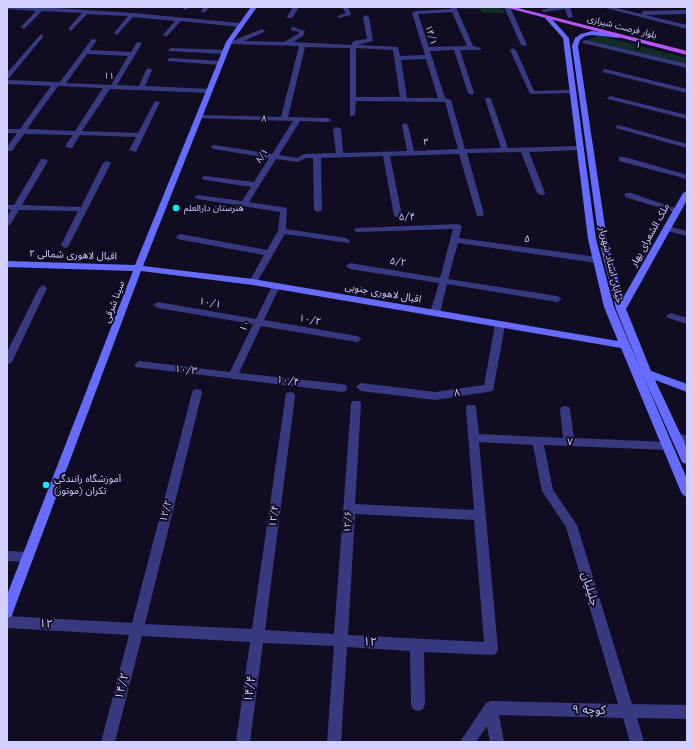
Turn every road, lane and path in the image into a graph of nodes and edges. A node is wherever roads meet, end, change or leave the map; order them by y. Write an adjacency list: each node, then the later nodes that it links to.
1 (7, 7): 10 (street)
2 (254, 7): 23 (street, سینا شرقی)
3 (296, 7): 17 (street)
4 (345, 7): 18 (street)
5 (507, 7): 21 (main road, بلوار فرصت شیرازی); 38 (street)
6 (531, 7): 12 (main road, بلوار فرصت شیرازی)
7 (567, 7): 12 (street); 20 (street)
8 (146, 8): 16 (street)
9 (605, 8): 15 (street)
10 (41, 9): 13 (street); 24 (street)
11 (453, 9): 43 (street); 45 (street, ۱۴/۱)
12 (544, 10): 20 (main road, بلوار فرصت شیرازی)
13 (86, 12): 16 (street); 26 (street)
14 (687, 12): 15 (street)
15 (630, 13): 25 (street)
16 (134, 15): 22 (street); 29 (street)
17 (290, 17)
18 (340, 17)
19 (366, 17): 41 (street)
20 (570, 17): 40 (main road, بلوار فرصت شیرازی)
21 (548, 18): 32 (main road, بلوار فرصت شیرازی); 66 (street, خیابان استاد شهریار)
22 (180, 19): 23 (street); 31 (street)
23 (240, 25): 34 (street, سینا شرقی)
24 (24, 27)
25 (687, 27)
26 (71, 29)
27 (293, 29): 37 (street)
28 (262, 31): 34 (street)
29 (117, 32)
30 (41, 36): 59 (street)
31 (166, 36)
32 (619, 36): 50 (main road, بلوار فرصت شیرازی); 139 (street, خیابان استاد شهریار)
33 (94, 40): 48 (street)
34 (233, 42): 37 (street); 49 (street, سینا شرقی)
35 (585, 42): 56 (street, ۱)
36 (139, 43): 51 (street)
37 (284, 45): 39 (street)
38 (524, 45)
39 (302, 46): 41 (street); 77 (street)
40 (687, 46)
41 (353, 47): 53 (street); 69 (street)
42 (456, 48): 43 (street); 45 (street); 67 (street)
43 (471, 48): 44 (street)
44 (479, 48)
45 (426, 49): 52 (street, ۱۴/۱)
46 (171, 50): 49 (street)
47 (513, 50): 66 (street)
48 (86, 52): 51 (street); 61 (street)
49 (225, 52): 55 (street, سینا شرقی)
50 (687, 53)
51 (132, 54): 62 (street)
52 (429, 57): 53 (street); 72 (street, ۱۴/۱)
53 (398, 58): 71 (street)
54 (170, 60): 55 (street)
55 (221, 63): 64 (street, سینا شرقی)
56 (687, 66)
57 (150, 70): 63 (street)
58 (605, 71): 65 (street)
59 (7, 77)
60 (7, 82): 61 (street, ۱۱)
61 (59, 84): 62 (street, ۱۱); 84 (street)
62 (110, 86): 63 (street, ۱۱); 85 (street)
63 (141, 88): 64 (street, ۱۱)
64 (210, 90): 75 (street, سینا شرقی)
65 (687, 91)
66 (572, 92): 91 (street, خیابان استاد شهریار)
67 (471, 93)
68 (610, 98): 76 (street)
69 (352, 99): 71 (street); 74 (street)
70 (488, 99): 94 (street)
71 (404, 100): 72 (street)
72 (445, 100): 95 (street, ۱۴/۱)
73 (157, 102): 86 (street)
74 (352, 115)
75 (199, 117): 77 (street, ۸); 132 (street, سینا شرقی)
76 (687, 117)
77 (284, 120): 78 (street, ۸)
78 (297, 120): 79 (street, ۸); 100 (street, ۸/۱)
79 (328, 120)
80 (405, 125): 96 (street)
81 (618, 127): 88 (street)
82 (337, 129): 99 (street)
83 (7, 131): 84 (street)
84 (22, 132): 85 (street); 90 (street)
85 (77, 133): 86 (street); 87 (street)
86 (141, 135): 93 (street)
87 (69, 146)
88 (687, 146)
89 (214, 147): 100 (street)
90 (9, 148)
91 (580, 148): 92 (street, ۳); 129 (street, خیابان استاد شهریار)
92 (524, 149): 94 (street, ۳); 107 (street)
93 (133, 150)
94 (505, 150): 95 (street, ۳)
95 (462, 151): 96 (street, ۳); 117 (street, ۱۴/۱)
96 (411, 152): 97 (street, ۳)
97 (386, 153): 99 (street, ۳); 118 (street)
98 (317, 155): 99 (street, ۳); 100 (street, ۳); 115 (street)
99 (340, 155)
100 (274, 156): 106 (street, ۸/۱)
101 (622, 159): 104 (street)
102 (44, 161): 113 (street)
103 (106, 163): 114 (street)
104 (687, 177)
105 (205, 178): 106 (street)
106 (256, 185): 111 (street, ۸/۱)
107 (541, 193)
108 (687, 193): 116 (street, ملک الشعرای بهار)
109 (628, 195): 116 (street)
110 (198, 197): 111 (street)
111 (244, 204): 122 (street)
112 (7, 207): 113 (street)
113 (16, 207): 114 (street); 119 (street)
114 (83, 209): 127 (street)
115 (318, 210)
116 (677, 210): 120 (street, ملک الشعرای بهار)
117 (480, 214)
118 (398, 216)
119 (7, 223)
120 (667, 228): 123 (street); 139 (street, ملک الشعرای بهار)
121 (357, 230): 125 (street, ۵/۴)
122 (282, 231): 126 (street); 128 (street)
123 (687, 234)
124 (180, 237): 128 (street)
125 (454, 240): 129 (street, ۵); 133 (street)
126 (346, 241)
127 (65, 246)
128 (270, 252): 134 (street)
129 (596, 260): 146 (street, خیابان استاد شهریار)
130 (7, 264): 132 (street, اقبال لاهوری شمالی ۲)
131 (350, 266): 133 (street, ۵/۲)
132 (138, 268): 134 (street, اقبال لاهوری جنوبی); 169 (street, سینا شرقی)
133 (443, 281): 137 (street); 140 (street)
134 (253, 282): 135 (street, اقبال لاهوری جنوبی)
135 (276, 286): 140 (street, اقبال لاهوری جنوبی); 143 (street, ۱۰)
136 (43, 288): 147 (street)
137 (558, 299)
138 (158, 305): 143 (street, ۱۰/۱)
139 (621, 309): 149 (street, خیابان استاد شهریار)
140 (435, 313): 144 (street, اقبال لاهوری جنوبی)
141 (670, 316): 142 (street)
142 (687, 321)
143 (258, 323): 145 (street, ۱۰/۲); 150 (street, ۱۰)
144 (500, 324): 146 (street, اقبال لاهوری جنوبی); 151 (street, ۸)
145 (357, 339)
146 (624, 345): 163 (street, خیابان استاد شهریار)
147 (7, 362)
148 (139, 364): 150 (street, ۱۰/۳)
149 (647, 373): 153 (street); 160 (street, خیابان استاد شهریار)
150 (233, 375): 152 (street, ۱۰/۴)
151 (361, 387)
152 (342, 388)
153 (687, 388)
154 (197, 393): 172 (street, ۱۲/۲)
155 (290, 396): 173 (street, ۱۲/۴)
156 (356, 404): 166 (street, ۱۲/۶)
157 (470, 408): 159 (street, ۱۲)
158 (565, 410): 162 (street)
159 (473, 438): 161 (street, ۷); 167 (street, ۱۲)
160 (682, 439): 164 (street, خیابان استاد شهریار)
161 (538, 441): 162 (street, ۷); 178 (street, جلیلیان)
162 (569, 442): 163 (street, ۷)
163 (667, 446): 165 (street, خیابان استاد شهریار)
164 (687, 460)
165 (687, 492)
166 (349, 509): 167 (street); 174 (street, ۱۲/۶)
167 (480, 515): 175 (street, ۱۲)
168 (7, 556): 169 (street)
169 (28, 557): 170 (street, سینا شرقی)
170 (7, 612)
171 (7, 622): 172 (street, ۱۲)
172 (136, 629): 173 (street, ۱۲); 180 (street, ۱۴/۲)
173 (258, 636): 174 (street, ۱۲); 181 (street, ۱۴/۴)
174 (340, 641): 175 (street, ۱۲); 182 (street)
175 (418, 645): 176 (street)
176 (418, 704)
177 (491, 708): 178 (street, کوچه ۹); 183 (street); 184 (street)
178 (628, 711): 179 (street, کوچه ۹); 185 (street, جلیلیان)
179 (687, 712)
180 (108, 742)
181 (243, 742)
182 (334, 742)
183 (467, 742)
184 (496, 742)
185 (636, 742)

